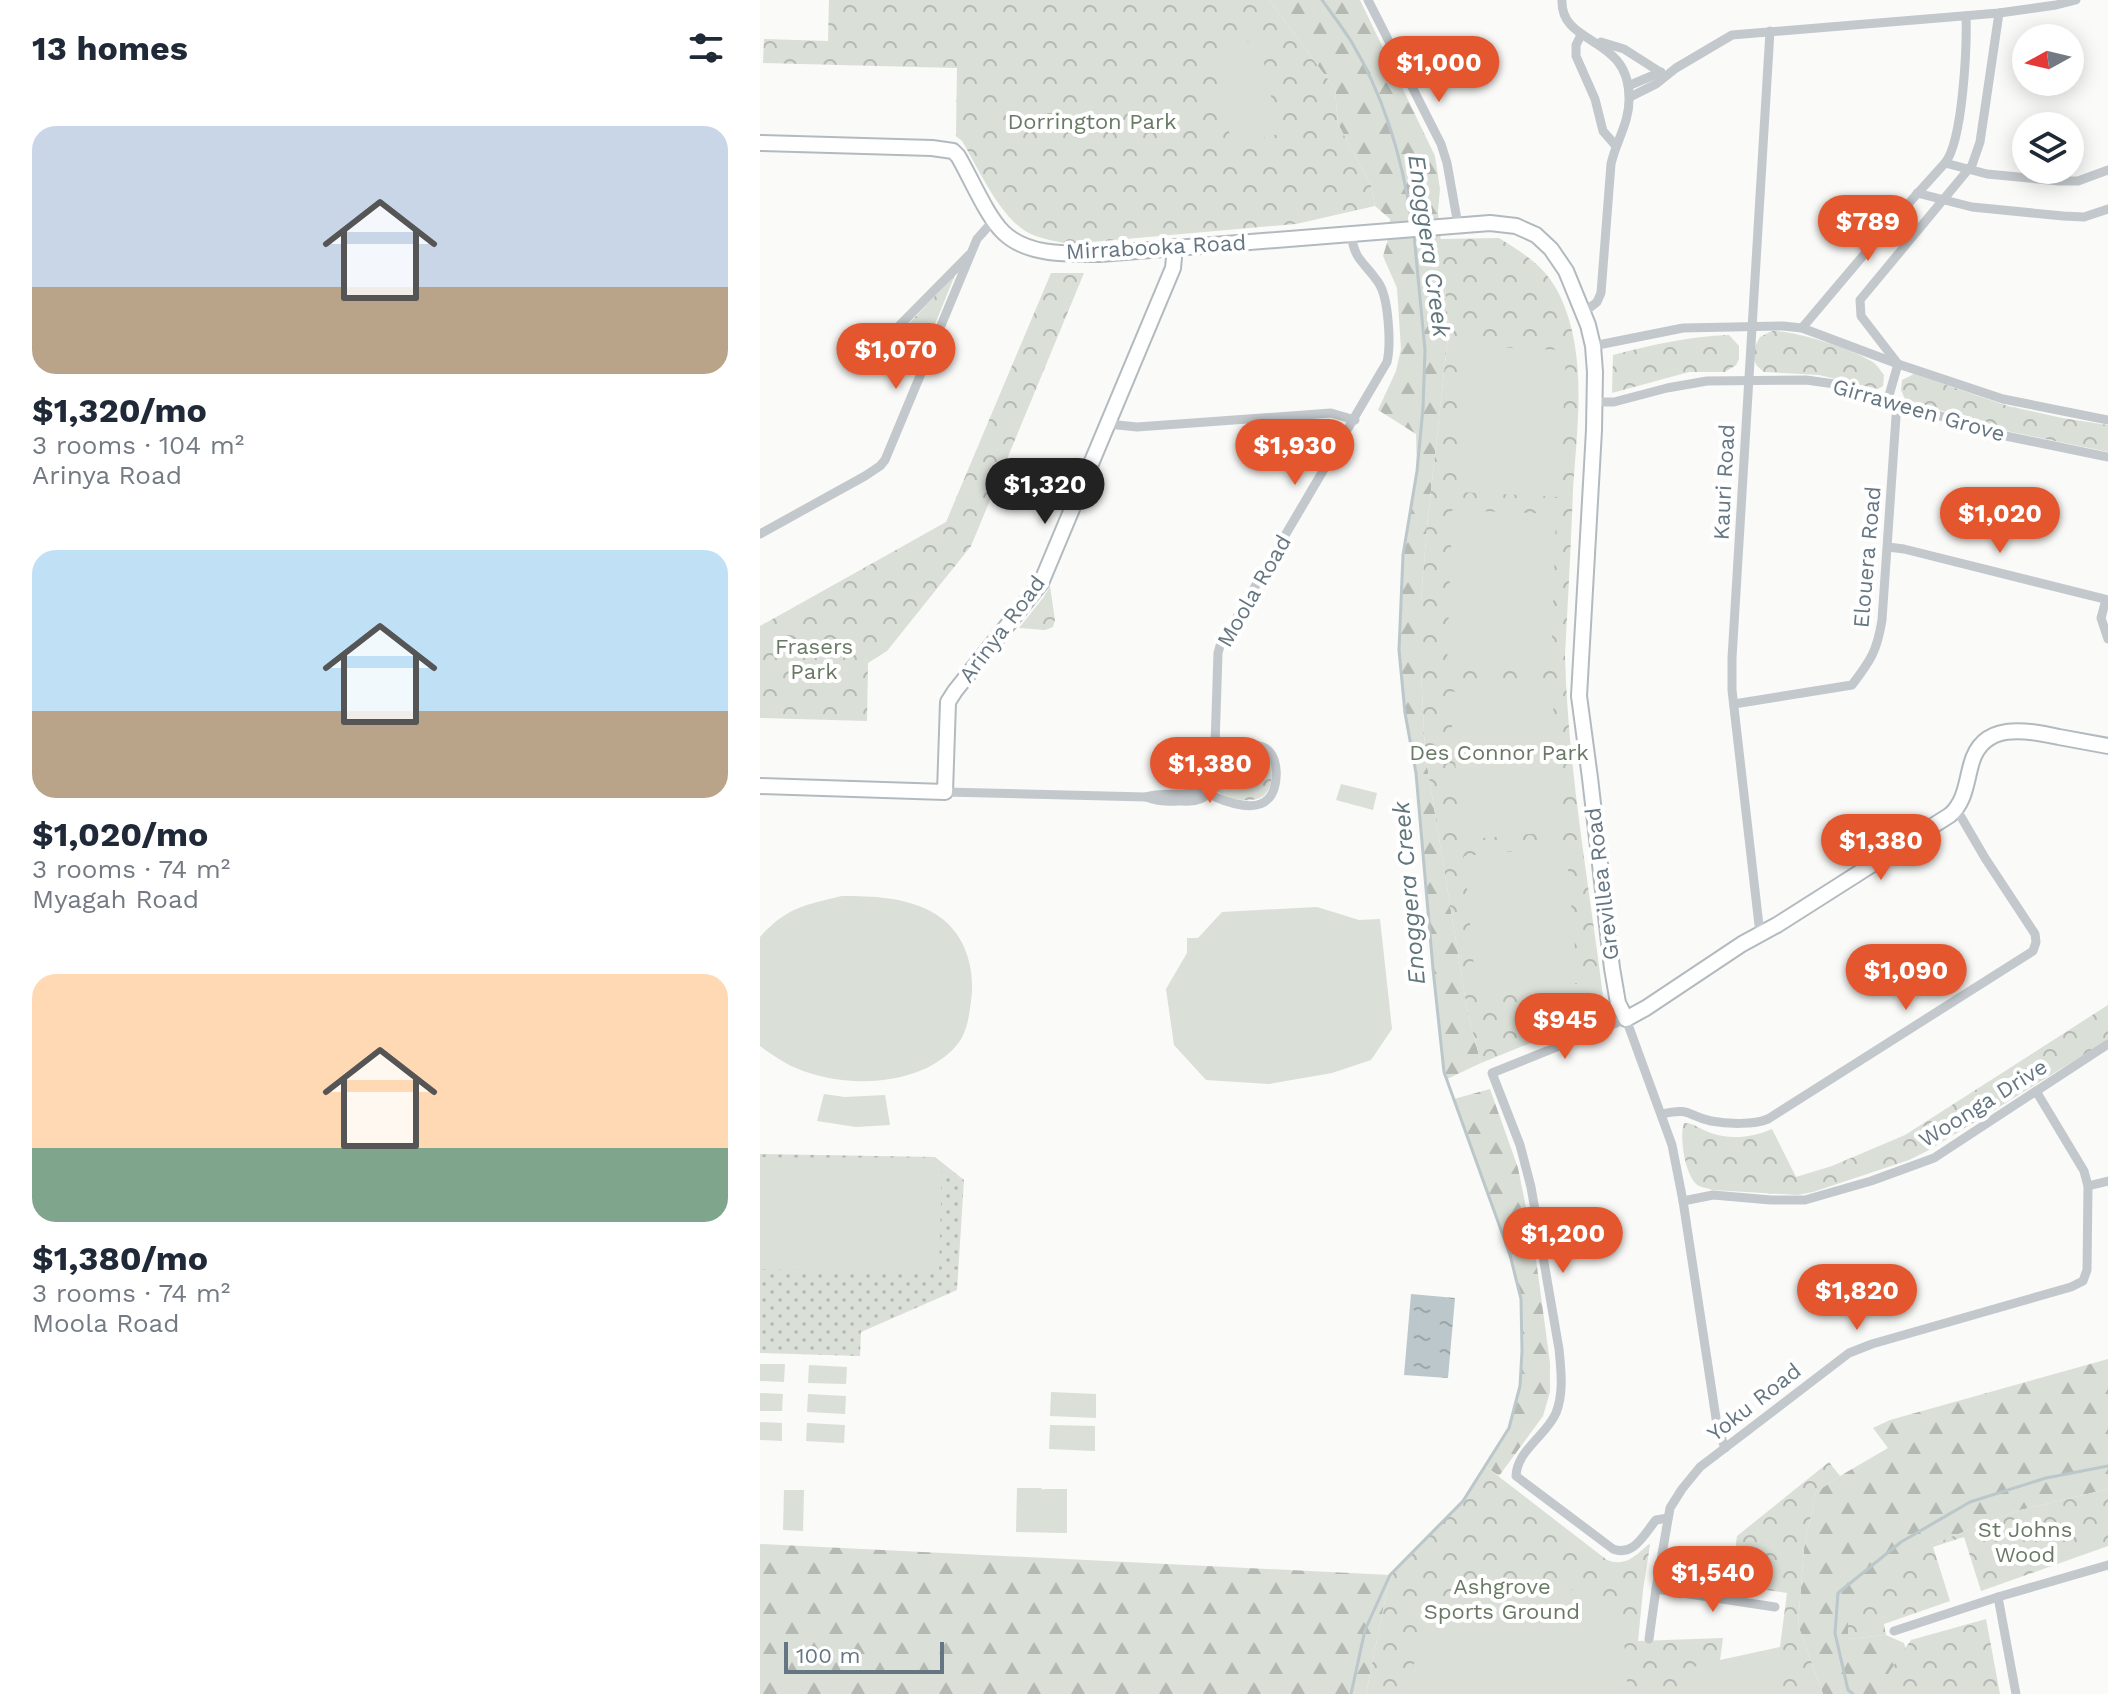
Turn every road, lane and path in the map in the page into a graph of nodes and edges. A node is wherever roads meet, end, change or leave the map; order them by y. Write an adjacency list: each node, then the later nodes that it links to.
1 (1368, 0): 21 (street)
2 (1562, 0): 7 (street)
3 (2076, 0): 4 (street)
4 (1999, 13): 5 (street); 15 (street)
5 (1966, 16): 6 (street); 14 (street)
6 (1770, 31): 8 (street); 26 (street, Kauri Road)
7 (1586, 37): 9 (street); 10 (street); 13 (street)
8 (1676, 68): 9 (street); 11 (street)
9 (1660, 72): 10 (street)
10 (1628, 86): 11 (street)
11 (1630, 97): 13 (street)
12 (760, 143): 20 (street, Mirrabooka Road)
13 (1616, 146): 25 (street)
14 (1945, 163): 15 (street); 17 (street)
15 (1969, 170): 16 (street); 18 (street)
16 (2108, 170)
17 (1917, 193): 18 (street); 27 (street)
18 (1943, 199): 19 (street); 29 (street)
19 (2108, 209)
20 (994, 220): 23 (street, Mirrabooka Road); 24 (street)
21 (1458, 225): 22 (street, Mirrabooka Road); 25 (street)
22 (1351, 234): 23 (street, Mirrabooka Road); 34 (street, Moola Road)
23 (1175, 247): 36 (street, Arinya Road)
24 (973, 251): 30 (street); 30 (street)
25 (1583, 313): 28 (street)
26 (1752, 326): 27 (street, Girraween Grove); 28 (street, Girraween Grove); 31 (street, Kauri Road)
27 (1802, 328): 29 (street, Girraween Grove)
28 (1593, 346): 33 (street)
29 (1898, 364): 32 (street, Elouera Road); 35 (street, Girraween Grove)
30 (923, 370): 38 (street)
31 (1748, 380): 32 (street, Girraween Grove); 33 (street, Girraween Grove); 42 (street, Kauri Road)
32 (1893, 400): 37 (street, Girraween Grove); 39 (street, Elouera Road)
33 (1595, 402): 50 (street, Grevillea Road)
34 (1355, 420): 36 (street); 43 (street, Moola Road)
35 (2108, 420)
36 (1108, 424): 47 (street, Arinya Road)
37 (2108, 457)
38 (760, 534)
39 (1888, 547): 40 (street); 42 (street, Elouera Road)
40 (2107, 600): 41 (street)
41 (2108, 639)
42 (1734, 704): 49 (street, Kauri Road)
43 (1215, 745): 46 (street, Moola Road); 46 (street)
44 (2108, 746): 48 (street)
45 (760, 786): 47 (street)
46 (1206, 791): 47 (street)
47 (945, 792)
48 (1957, 810): 49 (street); 53 (street)
49 (1760, 934): 50 (street)
50 (1626, 1019): 53 (street, Grevillea Road); 58 (street)
51 (2108, 1044): 52 (street, Woonga Drive)
52 (2036, 1091): 55 (street, Yoku Road); 56 (street, Woonga Drive)
53 (1662, 1114): 56 (street, Grevillea Road)
54 (2108, 1181): 55 (street)
55 (2088, 1186): 57 (street, Yoku Road)
56 (1683, 1201): 57 (street, Grevillea Road)
57 (1725, 1448): 58 (street, Yoku Road)
58 (1668, 1518): 60 (street, Yoku Road)
59 (2108, 1565): 61 (street)
60 (1656, 1589): 62 (street); 64 (street, Yoku Road)
61 (1998, 1597): 63 (street); 65 (street)
62 (1775, 1607)
63 (1894, 1631)
64 (1649, 1639)
65 (2016, 1694)

